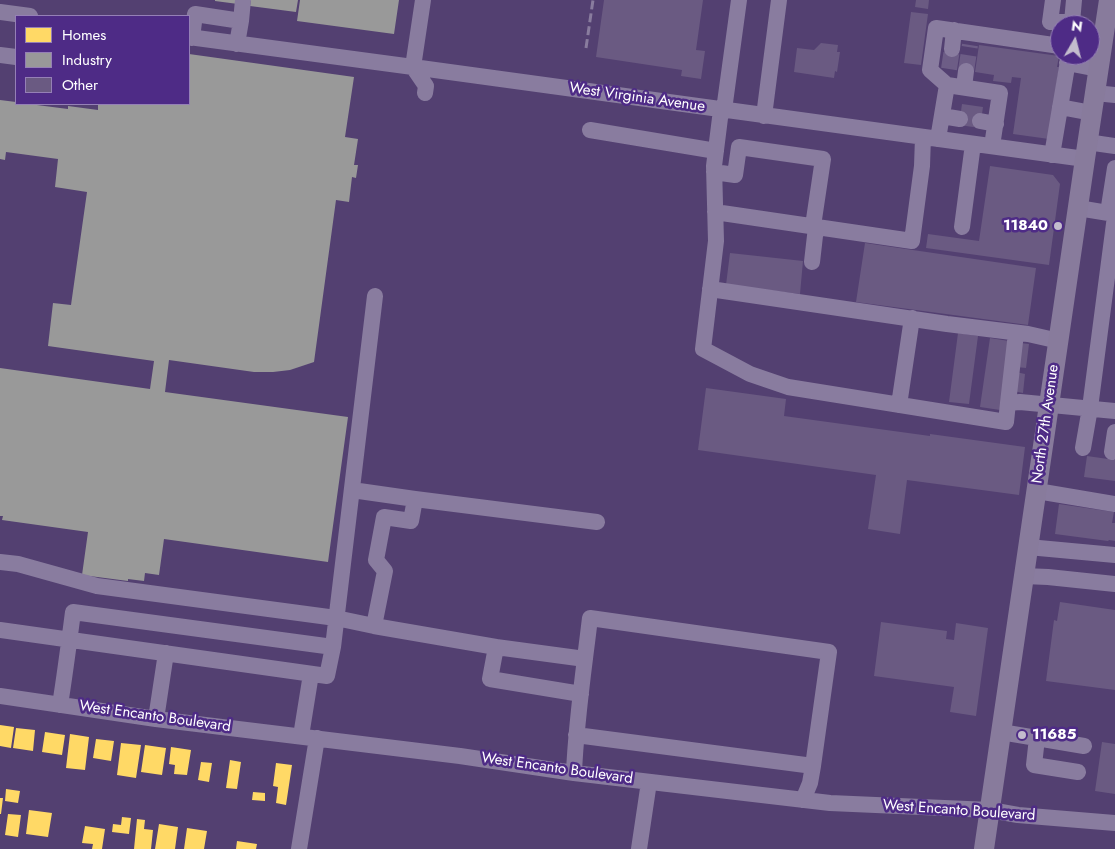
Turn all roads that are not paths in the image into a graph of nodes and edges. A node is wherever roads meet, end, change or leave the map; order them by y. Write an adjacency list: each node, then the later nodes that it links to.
1 (243, 0): 10 (street)
2 (423, 0): 20 (street)
3 (739, 0): 29 (street)
4 (779, 0): 31 (street)
5 (1053, 0): 6 (street)
6 (1074, 0)
7 (1109, 0): 21 (main road, North 27th Avenue)
8 (0, 12): 9 (street)
9 (22, 15)
10 (241, 21): 12 (street); 13 (street)
11 (954, 30): 14 (street); 15 (street); 23 (street)
12 (190, 37): 13 (street, West Virginia Avenue)
13 (237, 44): 20 (street, West Virginia Avenue)
14 (1050, 45)
15 (952, 49)
16 (0, 55): 17 (street)
17 (15, 57)
18 (1067, 65): 28 (street)
19 (1086, 65): 21 (street)
20 (413, 67): 25 (street); 29 (street, West Virginia Avenue)
21 (1098, 69): 26 (main road, North 27th Avenue)
22 (966, 71): 24 (street)
23 (948, 77): 24 (street); 32 (street)
24 (964, 88): 37 (street)
25 (425, 92)
26 (1095, 93): 27 (street); 30 (main road, North 27th Avenue)
27 (1115, 95)
28 (1060, 107): 30 (street); 41 (street)
29 (723, 110): 31 (street, West Virginia Avenue); 39 (street)
30 (1092, 113): 40 (main road, North 27th Avenue)
31 (764, 116): 35 (street, West Virginia Avenue)
32 (942, 116): 33 (street); 35 (street)
33 (960, 119)
34 (590, 130): 39 (street)
35 (931, 138): 36 (street, West Virginia Avenue); 47 (street)
36 (973, 144): 37 (street, West Virginia Avenue); 48 (street)
37 (992, 146): 41 (street, West Virginia Avenue)
38 (1115, 146): 40 (street, West Virginia Avenue)
39 (716, 150): 43 (street)
40 (1086, 150): 41 (street, West Virginia Avenue); 44 (main road, North 27th Avenue)
41 (1052, 154)
42 (1115, 168): 46 (street)
43 (714, 172): 45 (street); 47 (street)
44 (1078, 208): 46 (street); 55 (main road, North 27th Avenue)
45 (715, 212): 47 (street); 50 (street)
46 (1113, 214): 51 (street)
47 (814, 226): 49 (street)
48 (962, 227)
49 (812, 262)
50 (710, 288): 53 (street); 58 (street)
51 (1110, 291): 59 (street)
52 (375, 296): 64 (street)
53 (912, 318): 54 (street); 58 (street)
54 (1016, 333): 55 (street); 56 (street)
55 (1058, 341): 57 (main road, North 27th Avenue)
56 (1008, 403): 57 (street); 58 (street)
57 (1049, 404): 59 (street); 65 (main road, North 27th Avenue)
58 (899, 405)
59 (1090, 408): 60 (street); 62 (street)
60 (1115, 411)
61 (1115, 432): 63 (street)
62 (1083, 448)
63 (1112, 452)
64 (352, 490): 66 (street); 74 (street)
65 (1037, 491): 67 (street); 69 (main road, North 27th Avenue)
66 (415, 499): 68 (street); 75 (street)
67 (1115, 504)
68 (597, 522)
69 (1028, 547): 70 (street); 72 (main road, North 27th Avenue)
70 (1115, 555)
71 (0, 562): 74 (street)
72 (1024, 576): 73 (street); 87 (main road, North 27th Avenue)
73 (1115, 584)
74 (336, 618): 75 (street); 78 (street)
75 (374, 626): 79 (street)
76 (0, 630): 77 (street)
77 (70, 639): 78 (street); 80 (street); 85 (street)
78 (332, 647): 82 (street)
79 (501, 648): 81 (street); 83 (street)
80 (166, 653): 82 (street); 86 (street)
81 (585, 659): 83 (street); 92 (street)
82 (311, 674): 89 (street)
83 (581, 694): 88 (street)
84 (0, 696): 85 (street, West Encanto Boulevard)
85 (60, 705): 86 (street, West Encanto Boulevard)
86 (156, 719): 89 (street, West Encanto Boulevard)
87 (1002, 732): 90 (street); 97 (main road, North 27th Avenue)
88 (576, 735): 92 (street); 94 (street)
89 (309, 737): 94 (street, West Encanto Boulevard); 99 (street)
90 (1037, 738): 91 (street); 93 (street)
91 (1084, 746)
92 (813, 766): 96 (street)
93 (1078, 772)
94 (574, 773): 95 (street, West Encanto Boulevard)
95 (649, 782): 96 (street, West Encanto Boulevard); 100 (street)
96 (804, 800): 97 (street, West Encanto Boulevard)
97 (990, 810): 98 (street, West Encanto Boulevard); 101 (main road, North 27th Avenue)
98 (1115, 823)
99 (299, 849)
100 (639, 849)
101 (984, 849)

